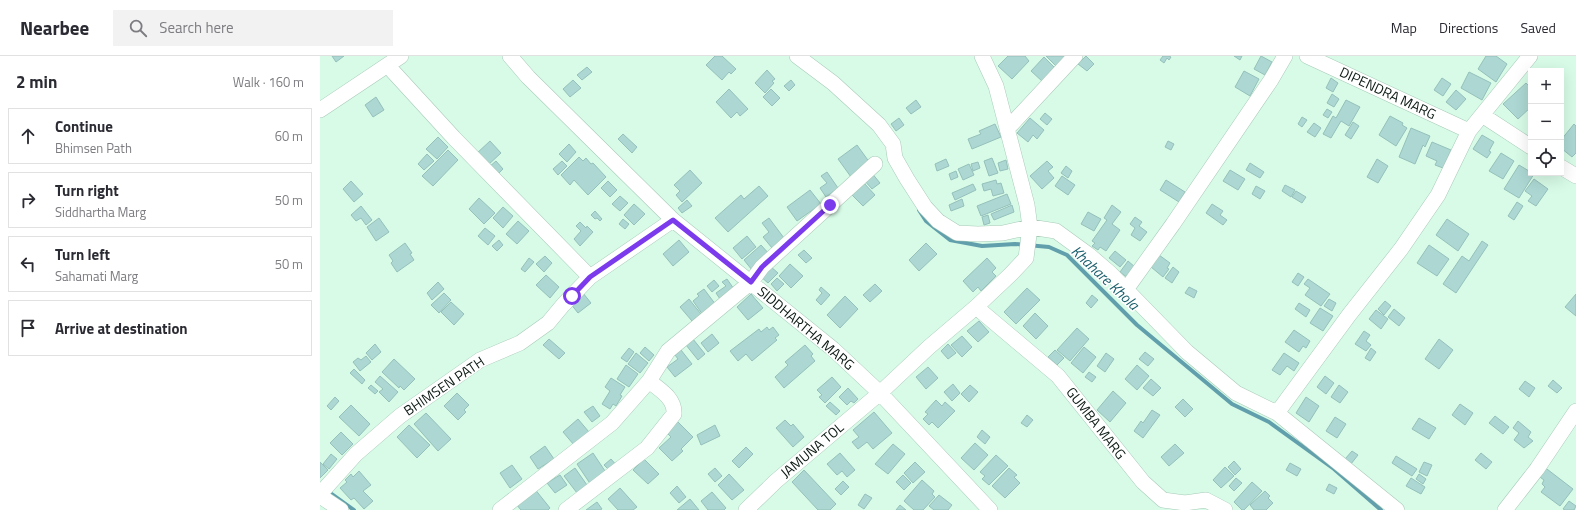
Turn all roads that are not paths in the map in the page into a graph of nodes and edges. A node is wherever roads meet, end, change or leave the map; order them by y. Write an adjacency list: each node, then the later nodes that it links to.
1 (401, 56): 9 (street)
2 (510, 56): 18 (street, SIDDHARTHA MARG)
3 (798, 56): 19 (street)
4 (982, 56): 12 (street)
5 (1075, 56): 12 (street)
6 (1284, 56): 22 (street)
7 (1308, 56): 13 (street, DIPENDRA MARG)
8 (1530, 56): 11 (street)
9 (388, 66): 10 (street); 20 (street)
10 (320, 110)
11 (1482, 115): 13 (street); 14 (street)
12 (1008, 128): 19 (street)
13 (1469, 131): 27 (street)
14 (1528, 145)
15 (875, 164): 21 (street)
16 (1564, 169): 17 (street)
17 (1576, 176)
18 (673, 220): 20 (street, BHIMSEN PATH); 21 (street, SIDDHARTHA MARG)
19 (1030, 231): 22 (street); 23 (street, JAMUNA TOL)
20 (590, 277): 28 (street, BHIMSEN PATH)
21 (751, 282): 24 (street); 25 (street, SIDDHARTHA MARG)
22 (1126, 291): 27 (street)
23 (976, 307): 25 (street, JAMUNA TOL); 34 (street, GUMBA MARG)
24 (649, 381): 30 (street); 31 (street)
25 (880, 393): 32 (street, JAMUNA TOL); 33 (street, SIDDHARTHA MARG)
26 (1576, 411): 36 (street)
27 (1276, 413): 35 (street)
28 (320, 495): 29 (street)
29 (340, 510)
30 (500, 510)
31 (566, 510)
32 (746, 510)
33 (990, 510)
34 (1225, 510)
35 (1397, 510)
36 (1505, 510)

